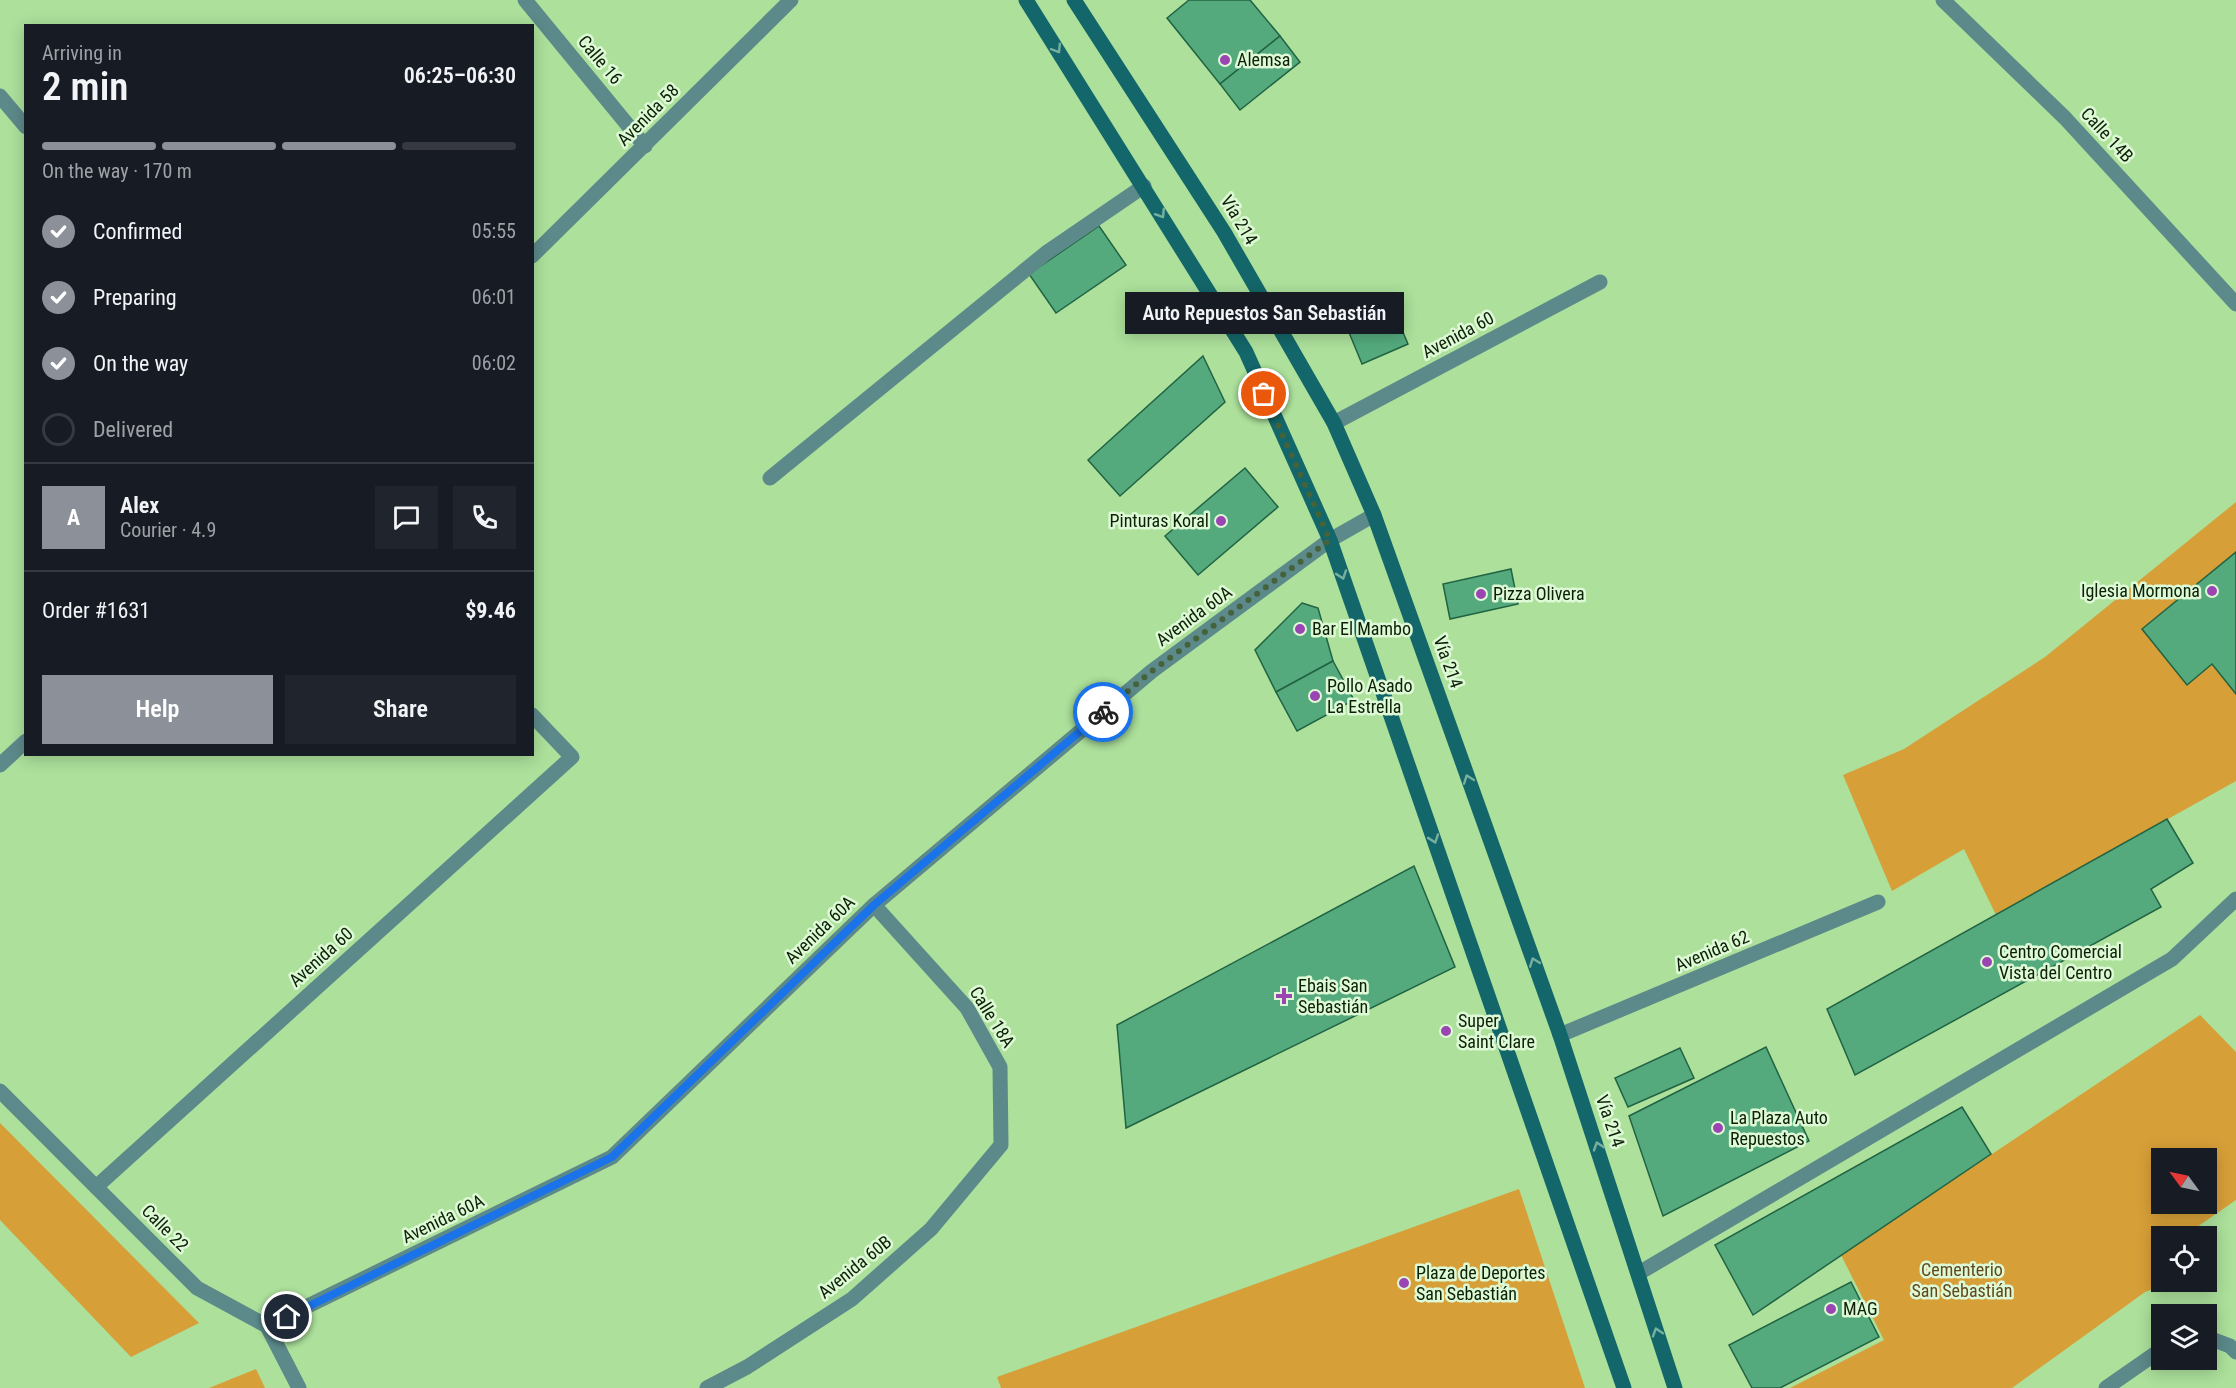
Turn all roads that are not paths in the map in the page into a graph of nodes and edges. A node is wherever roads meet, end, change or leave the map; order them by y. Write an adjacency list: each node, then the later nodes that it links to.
1 (525, 0): 8 (street, Calle 16)
2 (791, 0): 8 (street, Avenida 58)
3 (1026, 0): 9 (main road, one-way to 9)
4 (1074, 0): 13 (main road, Vía 214)
5 (1943, 0): 12 (street, Calle 14B)
6 (0, 96): 7 (street)
7 (24, 125)
8 (645, 146): 10 (street, Avenida 58)
9 (1144, 186): 14 (street); 16 (main road, one-way to 16)
10 (534, 254)
11 (1600, 282): 13 (street, Avenida 60)
12 (2236, 304)
13 (1334, 423): 15 (main road, Vía 214)
14 (770, 478)
15 (1374, 516): 16 (street, Avenida 60A); 23 (main road, Vía 214, one-way to 15)
16 (1330, 540): 22 (street, Avenida 60A); 34 (main road, one-way to 34)
17 (534, 717): 26 (street, Avenida 60)
18 (24, 743): 19 (street)
19 (0, 764)
20 (2236, 899): 27 (street)
21 (1878, 902): 23 (street, Avenida 62)
22 (874, 905): 25 (street, Calle 18A); 28 (street, Avenida 60A)
23 (1560, 1035): 27 (main road, Vía 214, one-way to 23)
24 (0, 1091): 26 (street, Calle 22)
25 (1001, 1145): 33 (street, Avenida 60B)
26 (96, 1187): 28 (street, Calle 22)
27 (1639, 1273): 35 (main road, Vía 214, one-way to 27)
28 (267, 1326): 32 (street)
29 (2217, 1342): 30 (street)
30 (2233, 1349)
31 (2151, 1357): 36 (street)
32 (299, 1388)
33 (707, 1388)
34 (1624, 1388)
35 (1675, 1388)
36 (2106, 1388)

